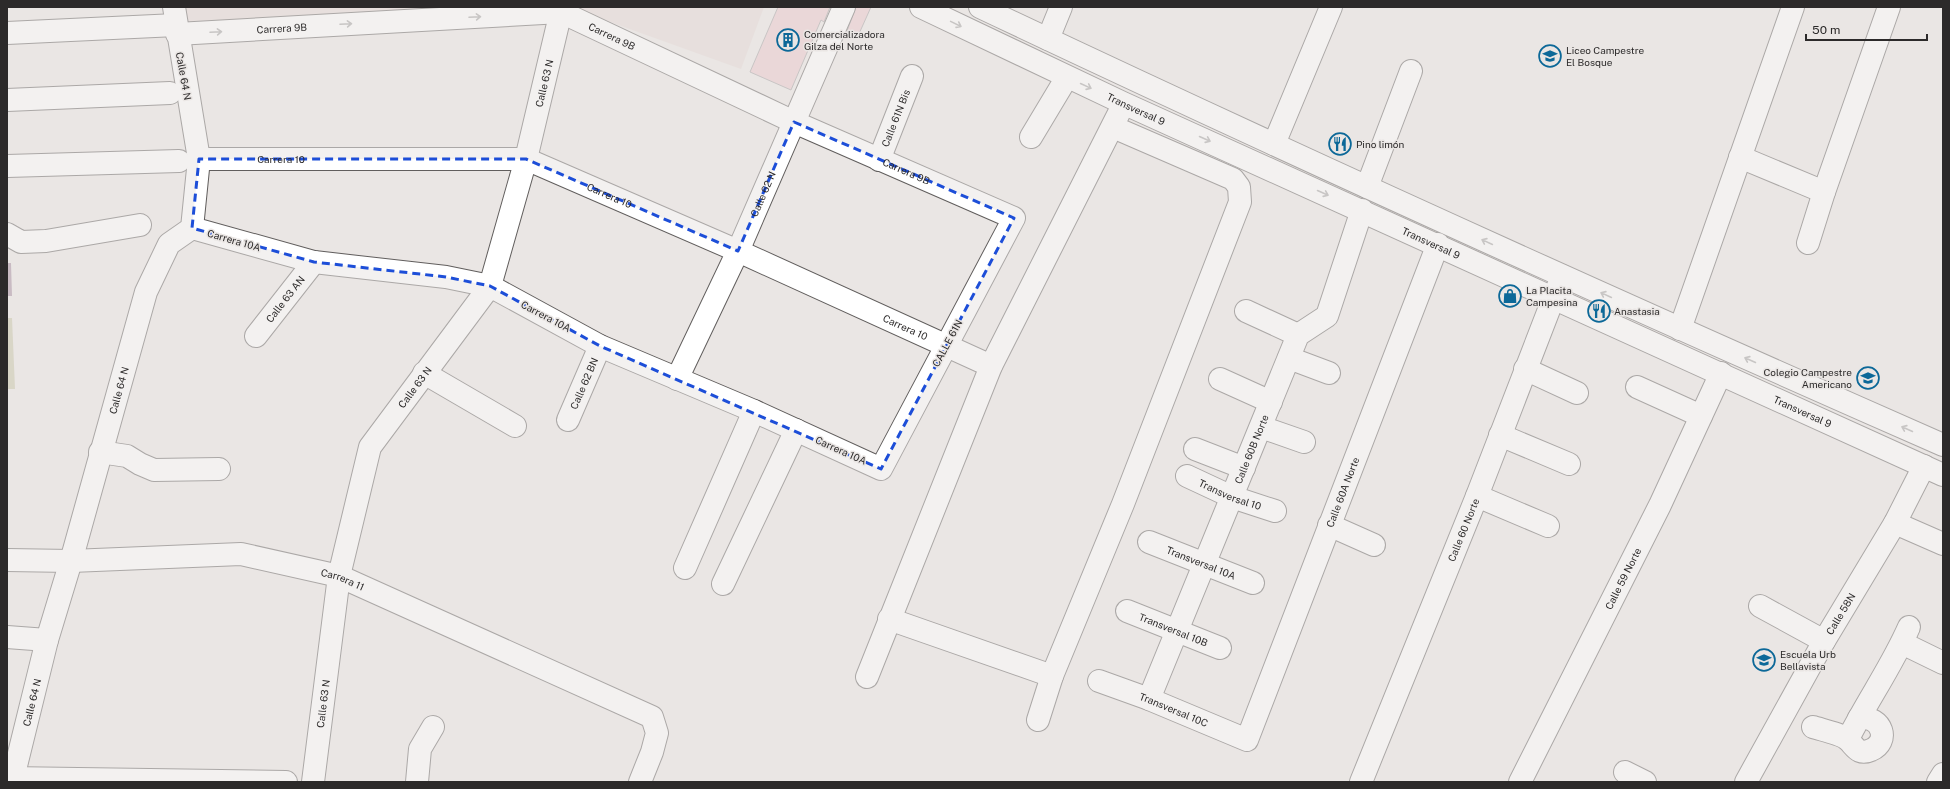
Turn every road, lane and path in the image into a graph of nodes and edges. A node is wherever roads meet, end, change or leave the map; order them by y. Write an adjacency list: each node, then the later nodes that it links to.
1 (844, 7): 19 (street, Calle 62 N)
2 (921, 7): 15 (street, Transversal 9, one-way to 15)
3 (980, 7): 12 (street)
4 (1061, 7): 12 (street)
5 (1332, 7): 22 (street)
6 (1793, 7): 23 (street)
7 (1889, 7): 29 (street)
8 (562, 10): 9 (street, Carrera 9B, one-way to 8); 19 (street, Carrera 9B); 24 (street, Calle 63 N)
9 (175, 21): 10 (street); 11 (street); 25 (street, Calle 64 N)
10 (7, 23)
11 (7, 33)
12 (1048, 39): 22 (street)
13 (1411, 71): 28 (street)
14 (912, 76): 26 (street, Calle 61N Bis)
15 (1067, 77): 18 (street, Transversal 9, one-way to 18); 21 (street)
16 (170, 93): 17 (street)
17 (7, 100)
18 (1123, 103): 20 (street); 30 (street, Transversal 9, one-way to 30)
19 (794, 122): 26 (street, Carrera 9B); 37 (street, Calle 62 N)
20 (1113, 127): 49 (street); 103 (street)
21 (1031, 137)
22 (1274, 144): 28 (street)
23 (1740, 157): 29 (street); 43 (street)
24 (526, 159): 25 (street, Carrera 10); 37 (street, Carrera 10); 40 (street, Calle 63 N)
25 (189, 160): 27 (street, Carrera 10); 33 (street, Calle 64 N)
26 (879, 160): 31 (street, Carrera 9B)
27 (7, 166)
28 (1367, 187): 39 (street, one-way to 28)
29 (1824, 192): 35 (street)
30 (1362, 210): 36 (street, Transversal 9); 44 (street)
31 (1014, 218): 46 (street, CALLE 61N)
32 (140, 225): 34 (street)
33 (192, 228): 38 (street, Carrera 10A); 69 (street, Calle 64 N)
34 (7, 234)
35 (1808, 243)
36 (1438, 244): 41 (street, Transversal 9); 81 (street, Calle 60A Norte)
37 (738, 252): 46 (street, Carrera 10); 54 (street, Calle 62 N)
38 (314, 262): 40 (street, Carrera 10A); 45 (street, Calle 63 AN)
39 (1562, 276): 41 (street, Calle 60 Norte); 43 (street, one-way to 39)
40 (490, 286): 47 (street, Carrera 10A); 51 (street, Calle 63 N)
41 (1553, 297): 50 (street, Calle 60 Norte); 53 (street, Transversal 9)
42 (1246, 311): 44 (street)
43 (1680, 330): 67 (street, one-way to 43)
44 (1298, 335): 48 (street, Calle 60B Norte)
45 (256, 336)
46 (945, 345): 49 (street, Carrera 10); 74 (street, CALLE 61N)
47 (600, 346): 54 (street, Carrera 10A); 61 (street, Calle 62 BN)
48 (1289, 358): 52 (street); 58 (street, Calle 60B Norte)
49 (991, 366): 95 (street)
50 (1525, 369): 57 (street); 65 (street, Calle 60 Norte)
51 (424, 373): 62 (street); 90 (street, Calle 63 N)
52 (1329, 373)
53 (1721, 373): 60 (street, Calle 59 Norte); 71 (street, Transversal 9)
54 (677, 379): 59 (street, Carrera 10A)
55 (1220, 379): 58 (street)
56 (1637, 387): 60 (street)
57 (1578, 393)
58 (1271, 402): 63 (street, Calle 60B Norte)
59 (754, 411): 64 (street, Carrera 10A); 89 (street)
60 (1701, 416): 121 (street, Calle 59 Norte)
61 (568, 420)
62 (515, 426)
63 (1261, 427): 66 (street); 72 (street, Calle 60B Norte)
64 (796, 430): 74 (street, Carrera 10A); 92 (street)
65 (1500, 435): 70 (street); 77 (street, Calle 60 Norte)
66 (1304, 442)
67 (1943, 445)
68 (1195, 449): 72 (street)
69 (100, 452): 73 (street); 87 (street, Calle 64 N)
70 (1569, 464)
71 (1924, 466): 75 (street, Transversal 9); 80 (street, Calle 58N)
72 (1244, 468): 78 (street, Calle 60B Norte)
73 (219, 469)
74 (881, 469)
75 (1943, 475)
76 (1187, 476): 78 (street, Transversal 10)
77 (1477, 496): 82 (street); 120 (street, Calle 60 Norte)
78 (1232, 497): 79 (street, Transversal 10); 88 (street, Calle 60B Norte)
79 (1275, 511)
80 (1895, 523): 84 (street); 99 (street, Calle 58N)
81 (1329, 526): 85 (street); 110 (street, Calle 60A Norte)
82 (1548, 526)
83 (1149, 542): 88 (street, Transversal 10A)
84 (1943, 544)
85 (1374, 545)
86 (7, 560): 87 (street, Carrera 11)
87 (71, 561): 90 (street, Carrera 11); 98 (street, Calle 64 N)
88 (1205, 564): 91 (street, Transversal 10A); 96 (street, Calle 60B Norte)
89 (685, 568)
90 (339, 576): 117 (street, Calle 63 N); 119 (street, Carrera 11)
91 (1253, 583)
92 (723, 584)
93 (1760, 606): 99 (street)
94 (1127, 611): 96 (street, Transversal 10B)
95 (889, 619): 102 (street); 103 (street)
96 (1177, 631): 100 (street, Transversal 10B); 105 (street, Calle 60B Norte)
97 (7, 637): 98 (street)
98 (47, 640): 114 (street, Calle 64 N)
99 (1824, 642): 123 (street, Calle 58N)
100 (1220, 648)
101 (1942, 661): 106 (street)
102 (867, 676)
103 (1052, 676): 107 (street)
104 (1099, 681): 105 (street, Transversal 10C)
105 (1150, 699): 110 (street, Transversal 10C)
106 (1858, 718): 111 (street); 111 (street)
107 (1038, 720)
108 (434, 727): 118 (street)
109 (1813, 727): 111 (street)
110 (1247, 740)
111 (1848, 740)
112 (1625, 772): 122 (street)
113 (1943, 774): 124 (street)
114 (10, 779): 115 (street)
115 (163, 781): 116 (street)
116 (286, 782)
117 (313, 782)
118 (417, 782)
119 (640, 782)
120 (1361, 782)
121 (1520, 782)
122 (1645, 782)
123 (1746, 782)
124 (1938, 782)

